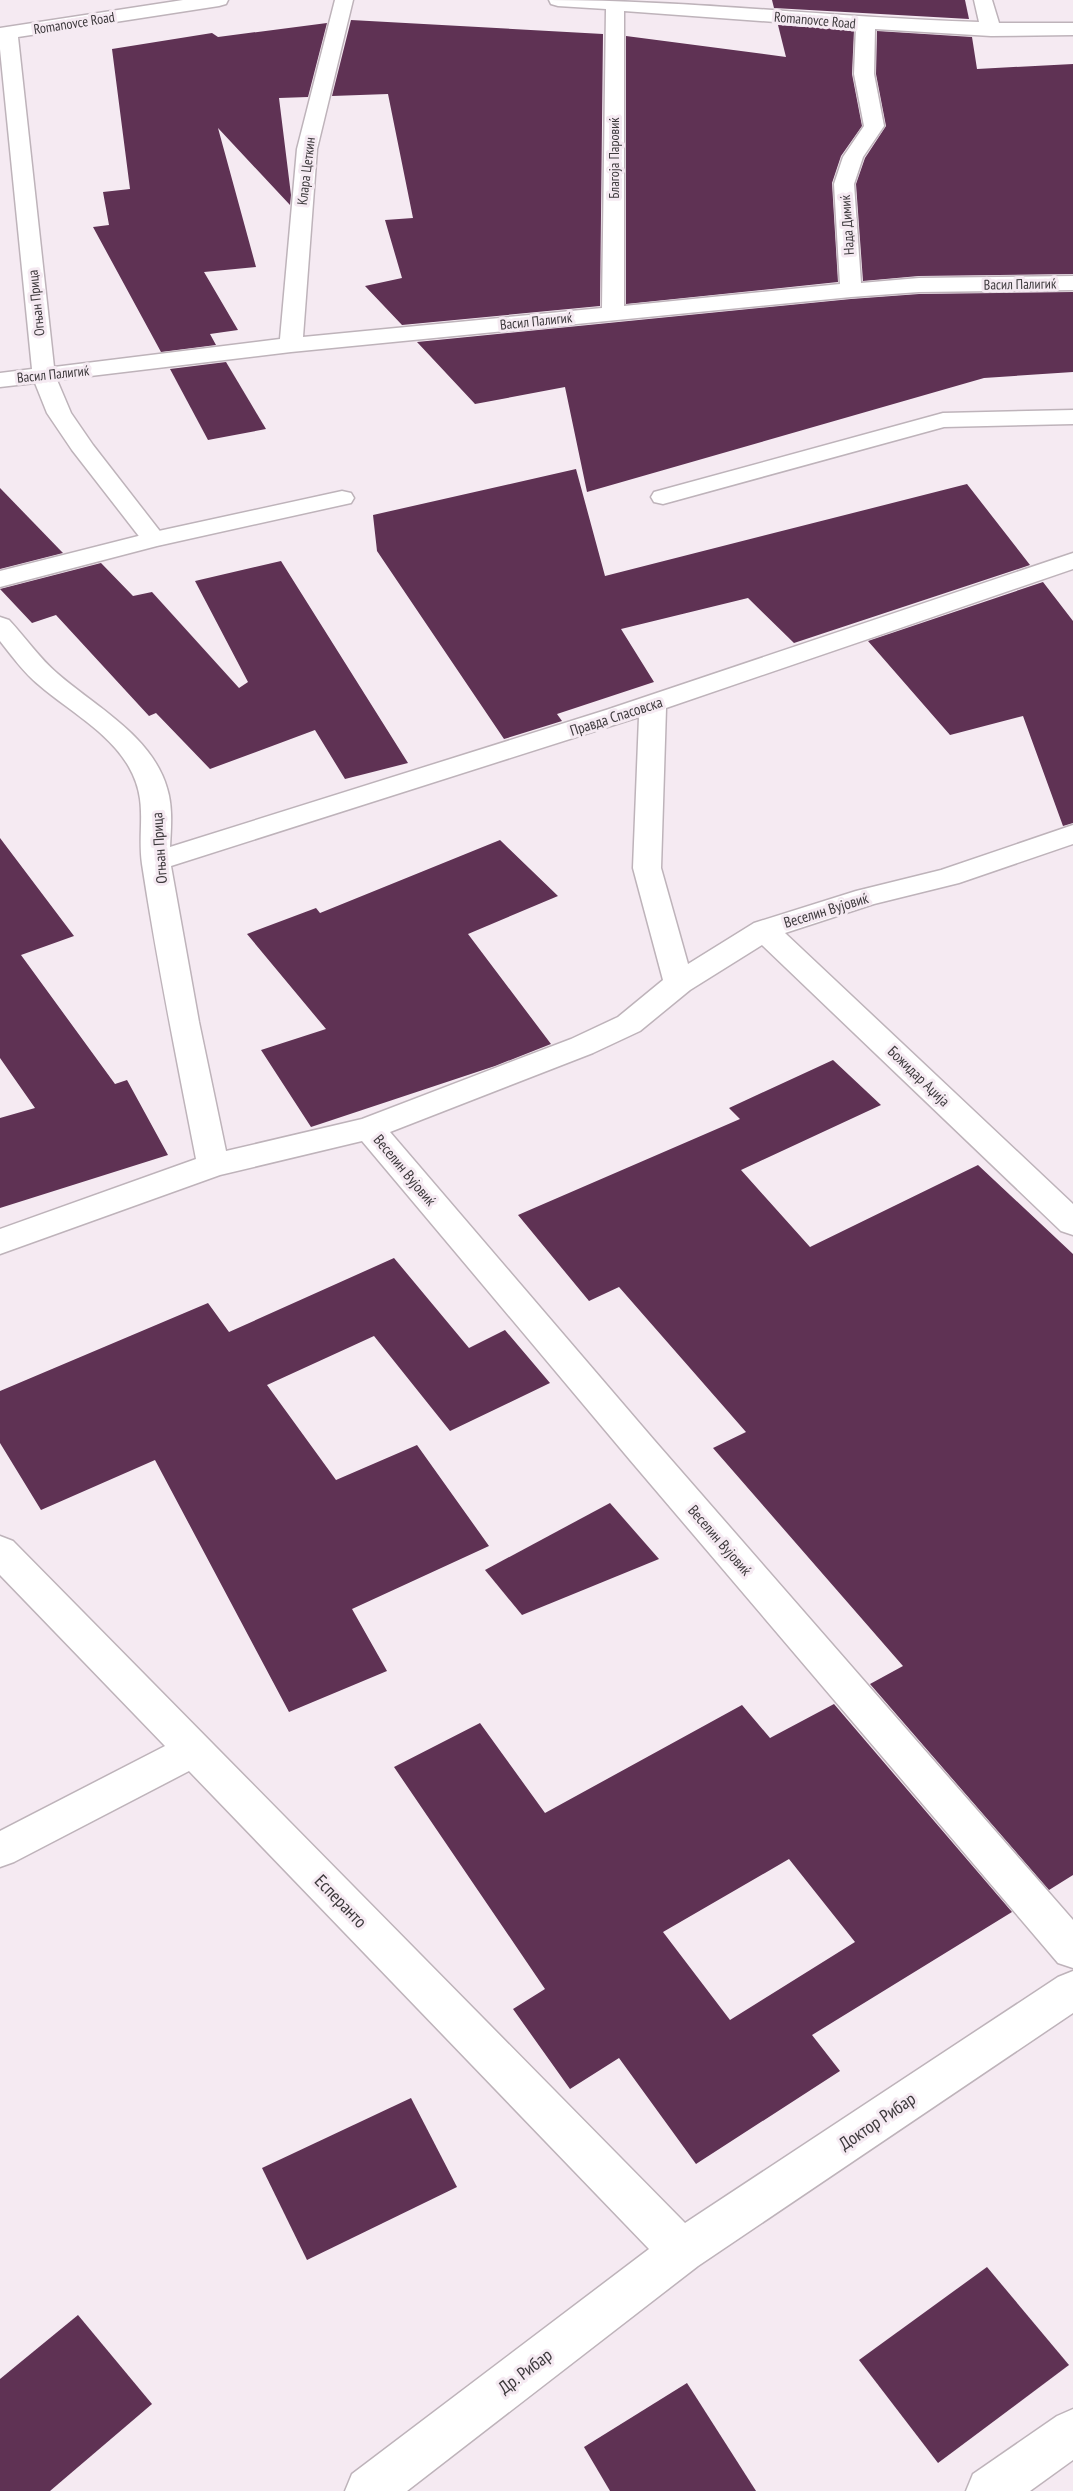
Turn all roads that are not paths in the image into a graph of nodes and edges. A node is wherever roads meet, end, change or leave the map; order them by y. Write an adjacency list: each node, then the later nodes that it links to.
1 (219, 0): 10 (street, Romanovce Road)
2 (344, 0): 14 (street, Клара Цеткин)
3 (558, 0): 5 (street, Romanovce Road)
4 (983, 0): 9 (street)
5 (615, 4): 6 (street, Romanovce Road); 13 (street, Благоја Паровиќ)
6 (734, 7): 7 (street, Romanovce Road)
7 (866, 25): 9 (street, Romanovce Road); 12 (street, Нада Димиќ)
8 (1073, 29): 9 (street, Romanovce Road)
9 (991, 30)
10 (4, 34): 15 (street, Огњан Прица)
11 (1073, 283): 12 (street, Васил Палигиќ)
12 (851, 290): 13 (street, Васил Палигиќ)
13 (613, 313): 14 (street, Васил Палигиќ)
14 (291, 345): 15 (street, Васил Палигиќ)
15 (44, 376): 16 (street, Васил Палигиќ); 20 (street, Огњан Прица)
16 (0, 380)
17 (1073, 417): 18 (street)
18 (663, 497)
19 (342, 498): 20 (street)
20 (154, 539): 22 (street)
21 (1073, 561): 24 (street, Правда Спасовска)
22 (0, 579)
23 (0, 625): 26 (street, Огњан Прица)
24 (653, 705): 26 (street, Правда Спасовска); 28 (street)
25 (1073, 834): 27 (street, Веселин Вујовиќ)
26 (156, 861): 30 (street, Огњан Прица)
27 (764, 930): 28 (street, Веселин Вујовиќ); 31 (street, Божидар Аџија)
28 (679, 982): 29 (street, Веселин Вујовиќ)
29 (369, 1128): 30 (street, Веселин Вујовиќ); 36 (street, Веселин Вујовиќ)
30 (213, 1165): 32 (street, Веселин Вујовиќ)
31 (1073, 1223)
32 (0, 1242)
33 (0, 1551): 34 (street, Есперанто)
34 (194, 1750): 35 (street); 38 (street, Есперанто)
35 (0, 1850)
36 (1073, 1950)
37 (1073, 1990): 38 (street, Доктор Рибар)
38 (682, 2251): 40 (street, Др. Рибар)
39 (1073, 2432): 41 (street)
40 (369, 2491)
41 (990, 2491)

